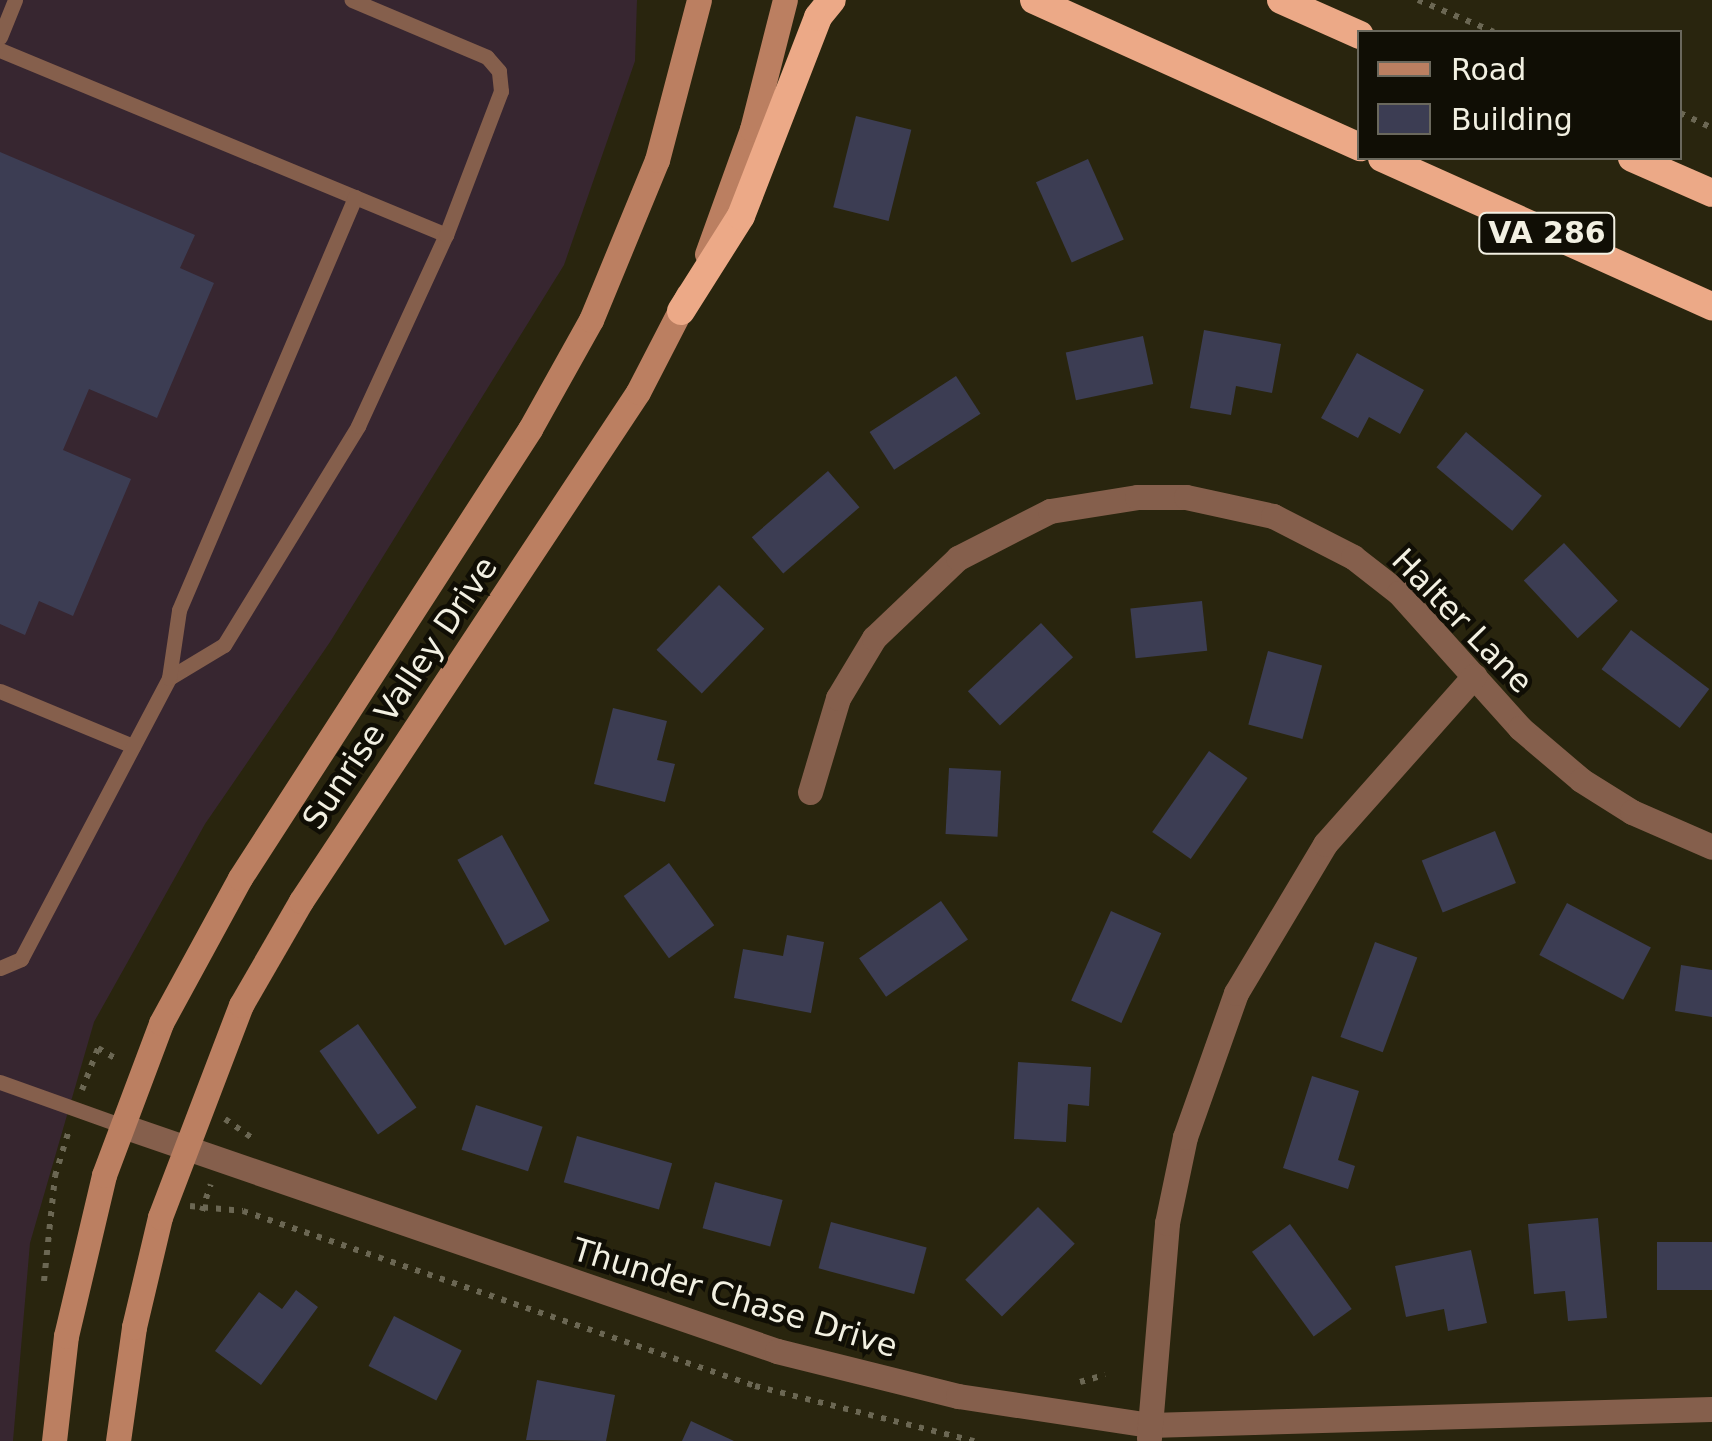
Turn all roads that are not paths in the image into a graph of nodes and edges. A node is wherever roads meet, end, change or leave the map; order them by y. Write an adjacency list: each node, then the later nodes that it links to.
1 (15, 0): 9 (lane)
2 (352, 0): 16 (lane)
3 (699, 0): 27 (main road, Sunrise Valley Drive)
4 (785, 0): 18 (main road, Sunrise Valley Drive)
5 (832, 0): 18 (highway)
6 (1034, 0): 11 (highway)
7 (1281, 0): 8 (highway)
8 (1357, 34)
9 (0, 37)
10 (0, 50): 15 (lane)
11 (1357, 146)
12 (1386, 160): 17 (highway, VA 286)
13 (1636, 160): 14 (highway)
14 (1712, 194)
15 (355, 197): 16 (lane); 20 (lane)
16 (446, 236): 20 (lane)
17 (1712, 306)
18 (682, 311): 28 (main road, Sunrise Valley Drive)
19 (1474, 676): 23 (street, Halter Lane); 24 (street, Halter Lane); 30 (street)
20 (169, 678): 22 (lane)
21 (0, 691): 22 (lane)
22 (133, 746): 25 (lane)
23 (810, 792)
24 (1712, 847)
25 (0, 968)
26 (4, 1087): 27 (lane)
27 (120, 1125): 28 (street, Thunder Chase Drive); 31 (main road, Sunrise Valley Drive)
28 (182, 1150): 30 (street, Thunder Chase Drive); 32 (main road, Sunrise Valley Drive)
29 (1712, 1410): 30 (street, Thunder Chase Drive)
30 (1149, 1433)
31 (54, 1441)
32 (118, 1441)

